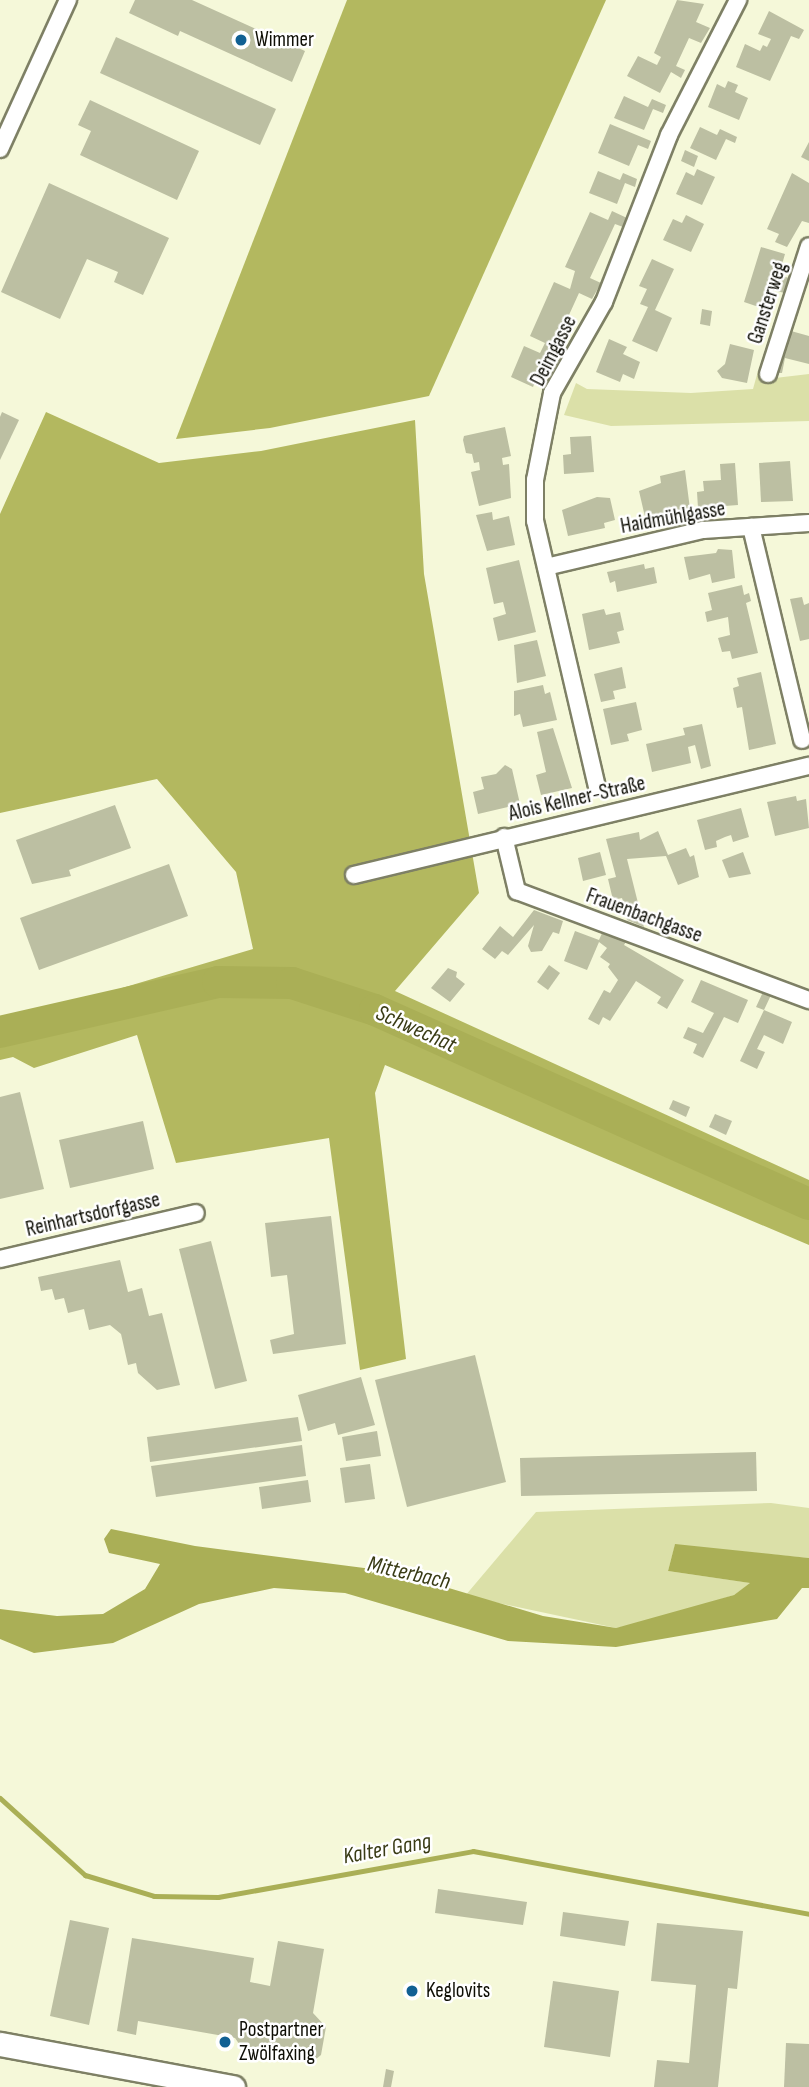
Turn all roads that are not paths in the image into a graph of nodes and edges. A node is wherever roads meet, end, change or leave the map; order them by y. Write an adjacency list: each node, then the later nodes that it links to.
1 (68, 0): 3 (street)
2 (738, 0): 8 (street, Deimgasse)
3 (0, 149)
4 (809, 246): 5 (street, Gansterweg)
5 (768, 374)
6 (809, 523): 7 (street, Haidmühlgasse)
7 (751, 527): 8 (street, Haidmühlgasse); 9 (street)
8 (546, 566): 11 (street, Deimgasse)
9 (802, 740)
10 (809, 766): 12 (street, Alois Kellner-Straße)
11 (597, 787)
12 (504, 837): 13 (street, Alois Kellner-Straße); 14 (street, Frauenbachgasse)
13 (354, 875)
14 (809, 1000)
15 (197, 1213): 16 (street, Reinhartsdorfgasse)
16 (0, 1259)
17 (0, 2044): 18 (main road)
18 (233, 2087)

